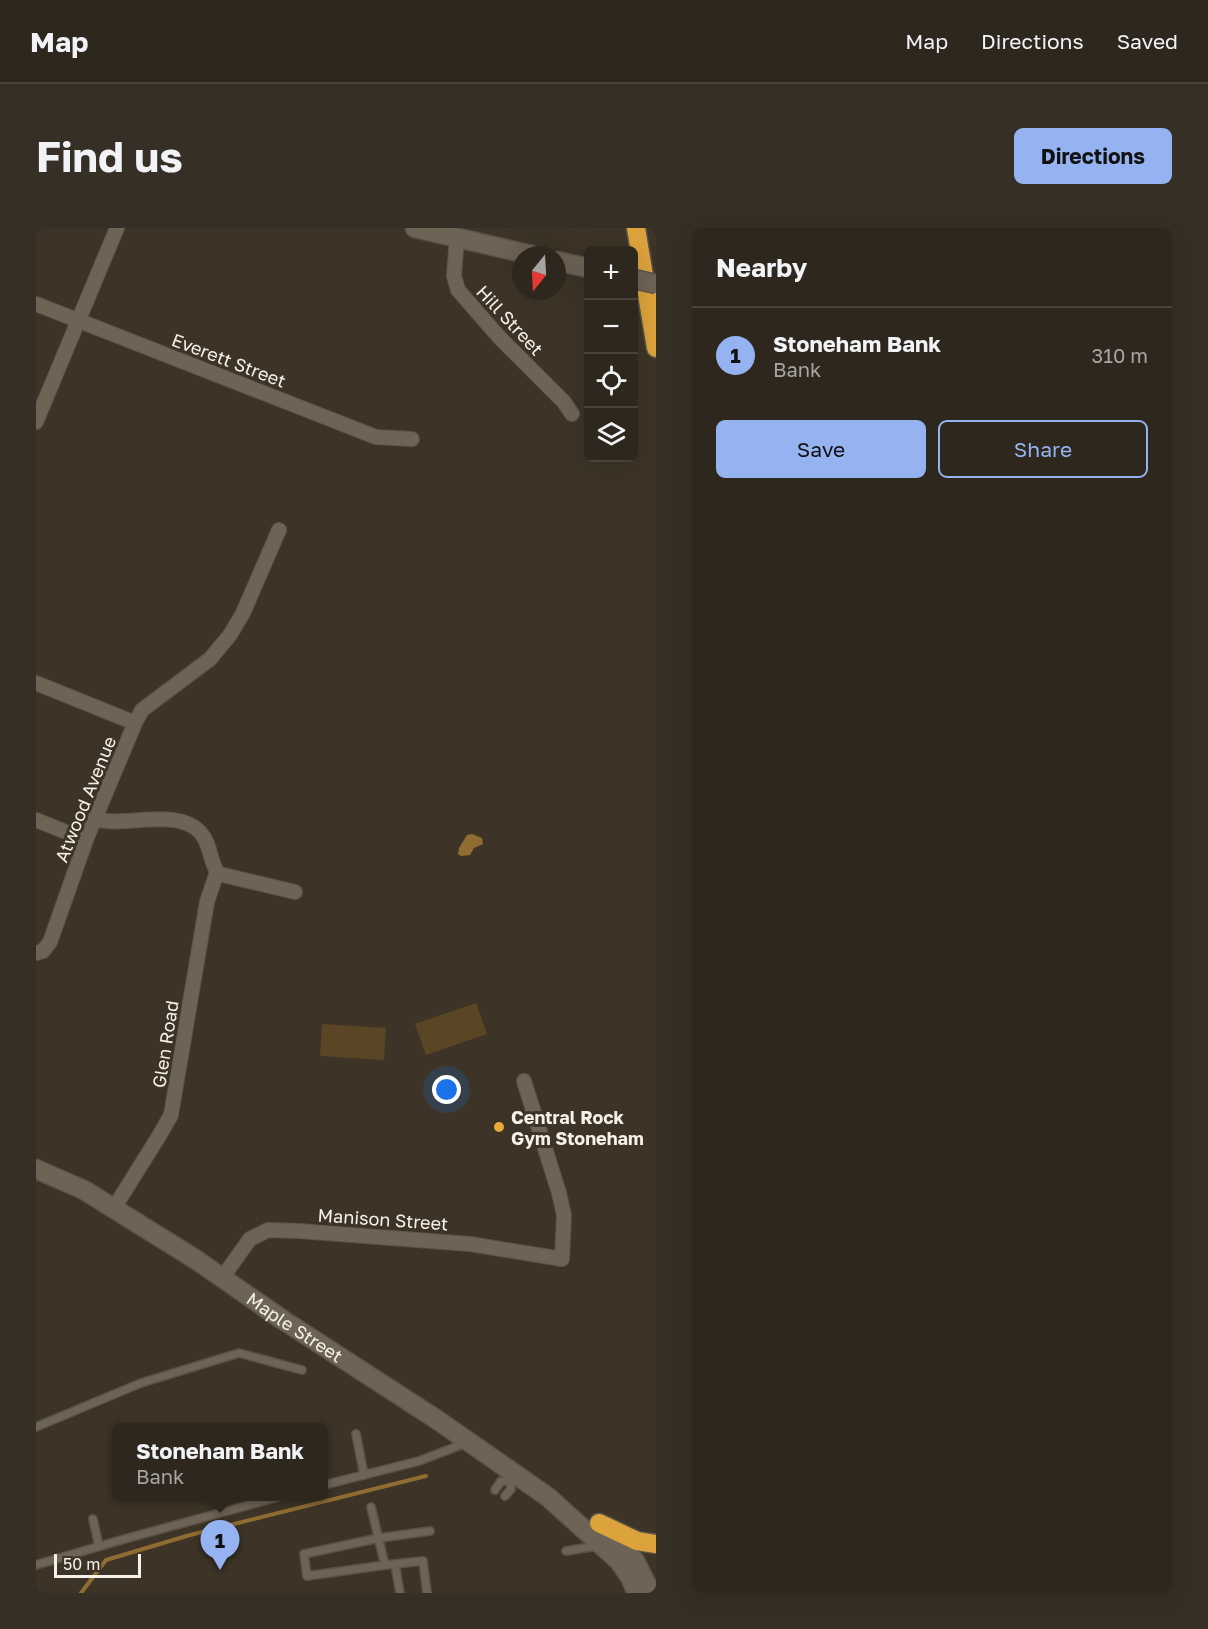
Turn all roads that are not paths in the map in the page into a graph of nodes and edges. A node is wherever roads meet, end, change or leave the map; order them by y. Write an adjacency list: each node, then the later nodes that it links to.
1 (117, 228): 11 (street)
2 (415, 228): 4 (street)
3 (636, 228): 12 (highway)
4 (457, 237): 5 (street); 13 (street, Hill Street)
5 (512, 250)
6 (566, 263): 7 (street)
7 (584, 267)
8 (638, 280): 9 (street, bridge)
9 (656, 284)
10 (36, 304): 11 (street, Everett Street)
11 (78, 321): 14 (street); 15 (street, Everett Street)
12 (656, 348)
13 (572, 414)
14 (36, 422)
15 (412, 439)
16 (279, 530): 18 (street)
17 (36, 683): 18 (street, Atwood Avenue)
18 (135, 723): 19 (street, Atwood Avenue)
19 (95, 819): 21 (street, Atwood Avenue); 22 (street)
20 (36, 820): 21 (street)
21 (86, 840): 24 (street, Atwood Avenue)
22 (217, 872): 23 (street); 27 (street, Glen Road)
23 (295, 892)
24 (39, 952)
25 (524, 1081): 28 (street, Manison Street)
26 (36, 1169): 27 (street, Maple Street)
27 (114, 1208): 28 (street, Maple Street)
28 (222, 1278): 32 (street, Maple Street)
29 (302, 1370): 30 (lane)
30 (36, 1427)
31 (356, 1434): 33 (lane)
32 (468, 1442): 33 (lane); 34 (street, Maple Street)
33 (364, 1475): 35 (lane)
34 (512, 1478): 36 (lane); 37 (lane); 38 (street, Maple Street)
35 (328, 1484)
36 (495, 1490)
37 (505, 1496)
38 (548, 1497): 42 (street, Maple Street); 46 (street, Maple Street)
39 (267, 1501): 47 (lane)
40 (371, 1507): 44 (lane)
41 (93, 1519): 47 (lane)
42 (599, 1523): 45 (highway); 55 (street, Maple Street)
43 (430, 1531): 44 (lane)
44 (379, 1539): 51 (lane); 51 (lane)
45 (656, 1544)
46 (602, 1545): 48 (lane); 54 (street, Maple Street)
47 (99, 1546): 50 (lane)
48 (566, 1551)
49 (395, 1564): 51 (lane); 52 (lane); 53 (lane)
50 (36, 1565)
51 (385, 1565)
52 (400, 1593)
53 (427, 1593)
54 (637, 1593)
55 (651, 1593)

